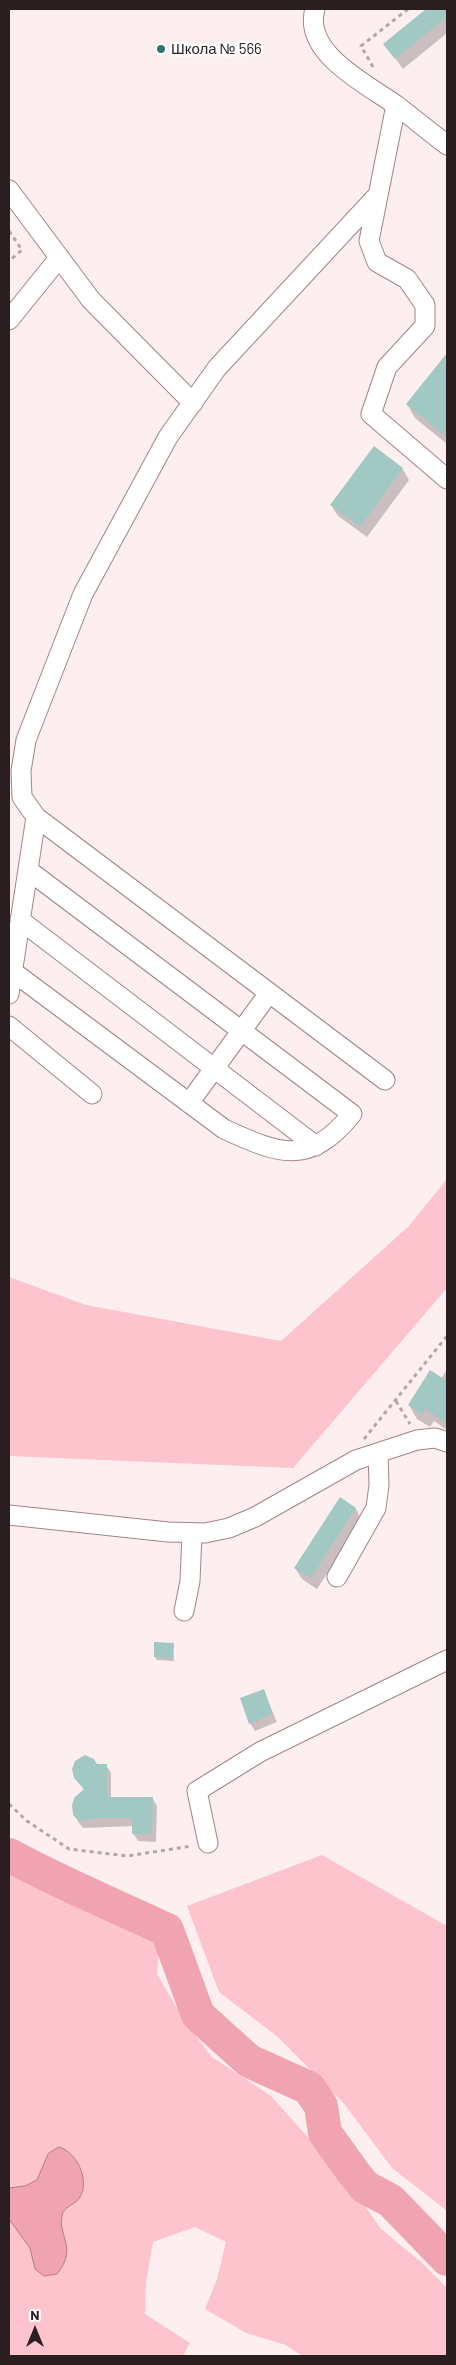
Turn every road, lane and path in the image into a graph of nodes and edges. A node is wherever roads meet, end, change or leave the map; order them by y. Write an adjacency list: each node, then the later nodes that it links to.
1 (315, 9): 4 (street)
2 (408, 9): 3 (path)
3 (361, 46)
4 (396, 105): 5 (street); 7 (street)
5 (447, 145)
6 (9, 190): 9 (street)
7 (377, 196): 12 (street); 13 (street)
8 (9, 231): 10 (path)
9 (59, 258): 11 (street); 12 (street)
10 (9, 260)
11 (9, 320)
12 (192, 403): 14 (street)
13 (447, 479)
14 (36, 817): 15 (street); 18 (street)
15 (28, 870): 16 (street); 21 (street)
16 (20, 920): 17 (street); 22 (street)
17 (12, 971): 19 (street); 25 (street)
18 (269, 993): 21 (street); 23 (street)
19 (9, 994)
20 (9, 1026): 24 (street)
21 (242, 1031): 22 (street); 26 (street)
22 (214, 1068): 25 (street); 26 (street)
23 (385, 1080)
24 (92, 1094)
25 (189, 1103): 26 (street)
26 (316, 1146)
27 (447, 1336): 28 (path)
28 (396, 1401): 29 (path); 32 (path)
29 (417, 1440): 30 (street); 31 (street)
30 (447, 1442)
31 (378, 1453): 32 (street); 35 (street)
32 (356, 1460): 34 (street)
33 (9, 1515): 34 (street)
34 (192, 1533): 36 (street)
35 (338, 1577)
36 (184, 1611)
37 (447, 1660): 39 (street)
38 (9, 1804): 39 (path)
39 (208, 1843)

